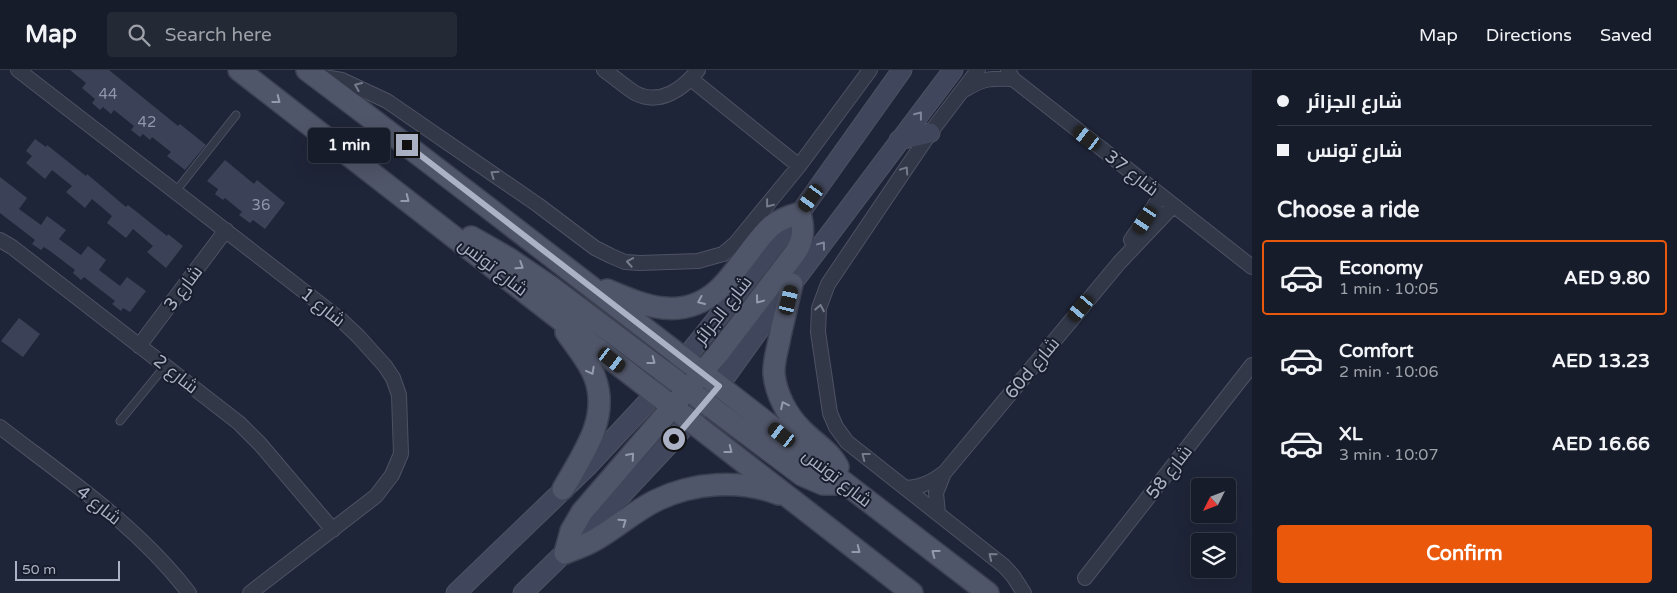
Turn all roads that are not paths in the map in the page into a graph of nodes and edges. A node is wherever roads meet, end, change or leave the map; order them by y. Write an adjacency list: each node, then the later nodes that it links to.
1 (18, 70): 16 (street, شارع 1)
2 (239, 70): 20 (main road, شارع تونس, one-way to 20)
3 (604, 70): 9 (street)
4 (870, 70): 15 (street)
5 (902, 70): 19 (main road, شارع الجزائر)
6 (953, 70): 14 (main road, one-way to 6)
7 (978, 70): 11 (street)
8 (311, 73): 15 (street, one-way to 8); 25 (main road, شارع تونس)
9 (695, 75): 15 (street)
10 (1010, 75): 11 (street, شارع 37); 17 (street, شارع 37)
11 (961, 92): 13 (street)
12 (236, 115): 16 (lane)
13 (930, 133): 14 (main road); 41 (street, one-way to 13)
14 (899, 140): 26 (main road, one-way to 14)
15 (799, 166)
16 (176, 191): 21 (street, شارع 1)
17 (1161, 196): 18 (street, شارع 37); 23 (street, 60d شارع)
18 (1173, 206): 23 (street, 60d شارع); 24 (street, شارع 37)
19 (800, 213): 25 (main road, one-way to 25); 31 (main road, شارع الجزائر); 32 (main road, one-way to 32)
20 (431, 219): 27 (main road, شارع تونس); 31 (main road, one-way to 31)
21 (226, 230): 28 (street, شارع 3); 45 (street, شارع 1)
22 (0, 240): 28 (street, شارع 2)
23 (1119, 263): 39 (street, 60d شارع)
24 (1252, 267)
25 (577, 277): 31 (main road, شارع تونس)
26 (792, 284): 34 (main road); 40 (main road, one-way to 26)
27 (554, 315): 33 (main road, شارع تونس); 42 (main road, one-way to 42)
28 (139, 346): 30 (street, شارع 2)
29 (1252, 365): 47 (street, شارع 58)
30 (165, 366): 36 (lane); 45 (street, شارع 2)
31 (678, 367): 32 (main road, شارع تونس); 33 (main road, شارع الجزائر)
32 (695, 381): 34 (main road, شارع تونس); 35 (main road)
33 (655, 394): 35 (main road, شارع تونس); 42 (main road, شارع الجزائر)
34 (713, 394): 37 (main road); 40 (main road, شارع تونس)
35 (673, 407): 37 (main road, شارع تونس); 46 (main road, one-way to 35)
36 (120, 421)
37 (690, 421): 43 (main road, شارع تونس, one-way to 43); 46 (main road)
38 (0, 426): 48 (street, شارع 4)
39 (945, 472): 41 (street, 60d شارع); 44 (street, 60d شارع)
40 (845, 484): 53 (main road, شارع تونس, one-way to 40)
41 (906, 488): 44 (street)
42 (563, 489): 50 (main road, شارع الجزائر)
43 (788, 496): 46 (main road, one-way to 43); 52 (main road, شارع تونس, one-way to 52)
44 (938, 513): 54 (street, one-way to 44)
45 (333, 530): 49 (street, شارع 1)
46 (565, 553): 51 (main road)
47 (1085, 578)
48 (189, 593)
49 (250, 593)
50 (456, 593)
51 (523, 593)
52 (912, 593)
53 (988, 593)
54 (1024, 593)

